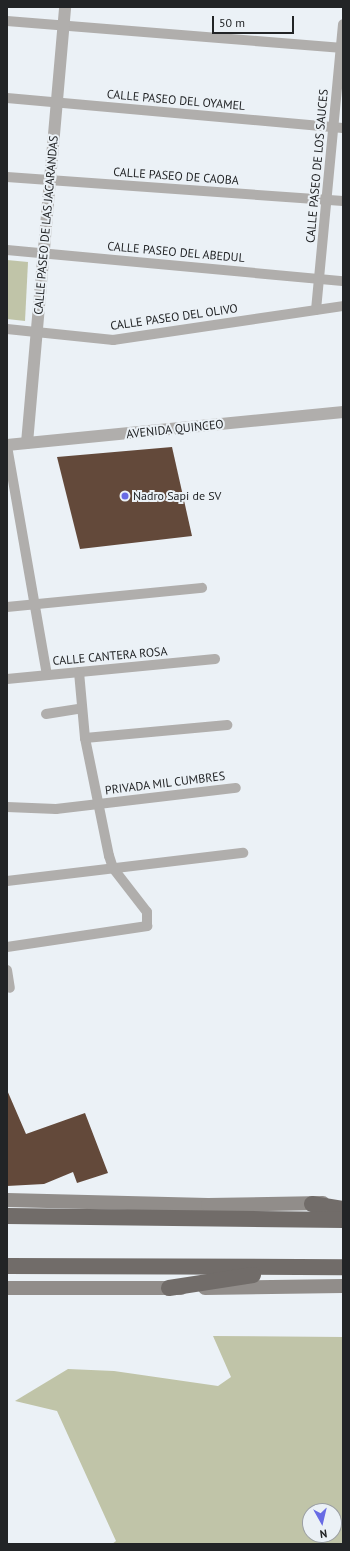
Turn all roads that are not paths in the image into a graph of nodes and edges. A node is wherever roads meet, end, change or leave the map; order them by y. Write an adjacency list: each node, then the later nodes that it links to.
1 (65, 7): 4 (street, CALLE PASEO DE LAS JACARANDAS)
2 (7, 21): 4 (street)
3 (343, 24): 5 (street, CALLE PASEO DE LOS SAUCES)
4 (63, 25): 5 (street); 7 (street, CALLE PASEO DE LAS JACARANDAS)
5 (342, 48): 8 (street, CALLE PASEO DE LOS SAUCES)
6 (7, 98): 7 (street, CALLE PASEO DEL OYAMEL)
7 (57, 103): 8 (street, CALLE PASEO DEL OYAMEL); 10 (street, CALLE PASEO DE LAS JACARANDAS)
8 (338, 128): 11 (street, CALLE PASEO DE LOS SAUCES)
9 (7, 177): 10 (street, CALLE PASEO DE CAOBA)
10 (50, 180): 11 (street, CALLE PASEO DE CAOBA); 14 (street, CALLE PASEO DE LAS JACARANDAS)
11 (326, 199): 12 (street, CALLE PASEO DE CAOBA); 15 (street, CALLE PASEO DE LOS SAUCES)
12 (343, 201)
13 (7, 250): 14 (street, CALLE PASEO DEL ABEDUL)
14 (44, 253): 15 (street, CALLE PASEO DEL ABEDUL); 20 (street, CALLE PASEO DE LAS JACARANDAS)
15 (319, 279): 16 (street, CALLE PASEO DEL ABEDUL); 18 (street, CALLE PASEO DE LOS SAUCES)
16 (343, 281)
17 (343, 306): 18 (street, CALLE PASEO DEL OLIVO)
18 (316, 310): 20 (street, CALLE PASEO DEL OLIVO)
19 (7, 329): 20 (street, CALLE PASEO DEL OLIVO)
20 (37, 332): 22 (street, CALLE PASEO DE LAS JACARANDAS)
21 (343, 412): 22 (street, AVENIDA QUINCEO)
22 (27, 443): 23 (street, AVENIDA QUINCEO)
23 (7, 445): 25 (street)
24 (202, 588): 25 (street)
25 (36, 605): 26 (street); 29 (street)
26 (7, 608)
27 (215, 659): 28 (street, CALLE CANTERA ROSA)
28 (79, 672): 29 (street, CALLE CANTERA ROSA); 31 (street)
29 (47, 675): 30 (street, CALLE CANTERA ROSA)
30 (7, 679)
31 (82, 708): 32 (street); 34 (street)
32 (46, 714)
33 (227, 725): 34 (street)
34 (85, 738): 36 (street)
35 (236, 788): 36 (street, PRIVADA MIL CUMBRES)
36 (97, 804): 37 (street, PRIVADA MIL CUMBRES); 39 (street)
37 (7, 807)
38 (243, 853): 39 (street)
39 (114, 868): 40 (street); 41 (street)
40 (7, 881)
41 (7, 947)
42 (7, 970): 43 (street)
43 (10, 988)
44 (7, 1200): 46 (main road)
45 (343, 1203): 46 (main road)
46 (312, 1204): 47 (highway)
47 (343, 1208)
48 (7, 1216): 49 (highway)
49 (343, 1220)
50 (7, 1266): 51 (highway)
51 (298, 1267): 52 (highway); 55 (highway)
52 (343, 1267)
53 (343, 1286): 55 (main road)
54 (7, 1288): 55 (main road)
55 (169, 1288)

